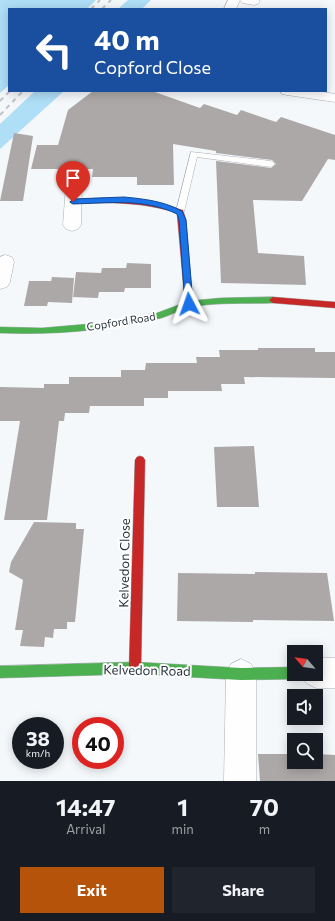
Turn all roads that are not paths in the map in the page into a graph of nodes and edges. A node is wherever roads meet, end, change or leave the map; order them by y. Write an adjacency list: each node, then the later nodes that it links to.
1 (294, 92): 2 (street)
2 (335, 98)
3 (271, 164): 5 (lane)
4 (74, 193): 5 (street); 6 (street)
5 (180, 212): 9 (street)
6 (72, 225)
7 (5, 262): 8 (street)
8 (0, 282)
9 (189, 304): 10 (street, Copford Road); 11 (street, Copford Road)
10 (335, 305)
11 (0, 330)
12 (140, 460): 13 (street, Kelvedon Close)
13 (135, 668): 14 (street, Kelvedon Road); 17 (street, Kelvedon Road)
14 (0, 672)
15 (323, 673): 16 (street)
16 (335, 673)
17 (241, 674): 18 (street, Kelvedon Road); 19 (street)
18 (287, 674)
19 (240, 781)

